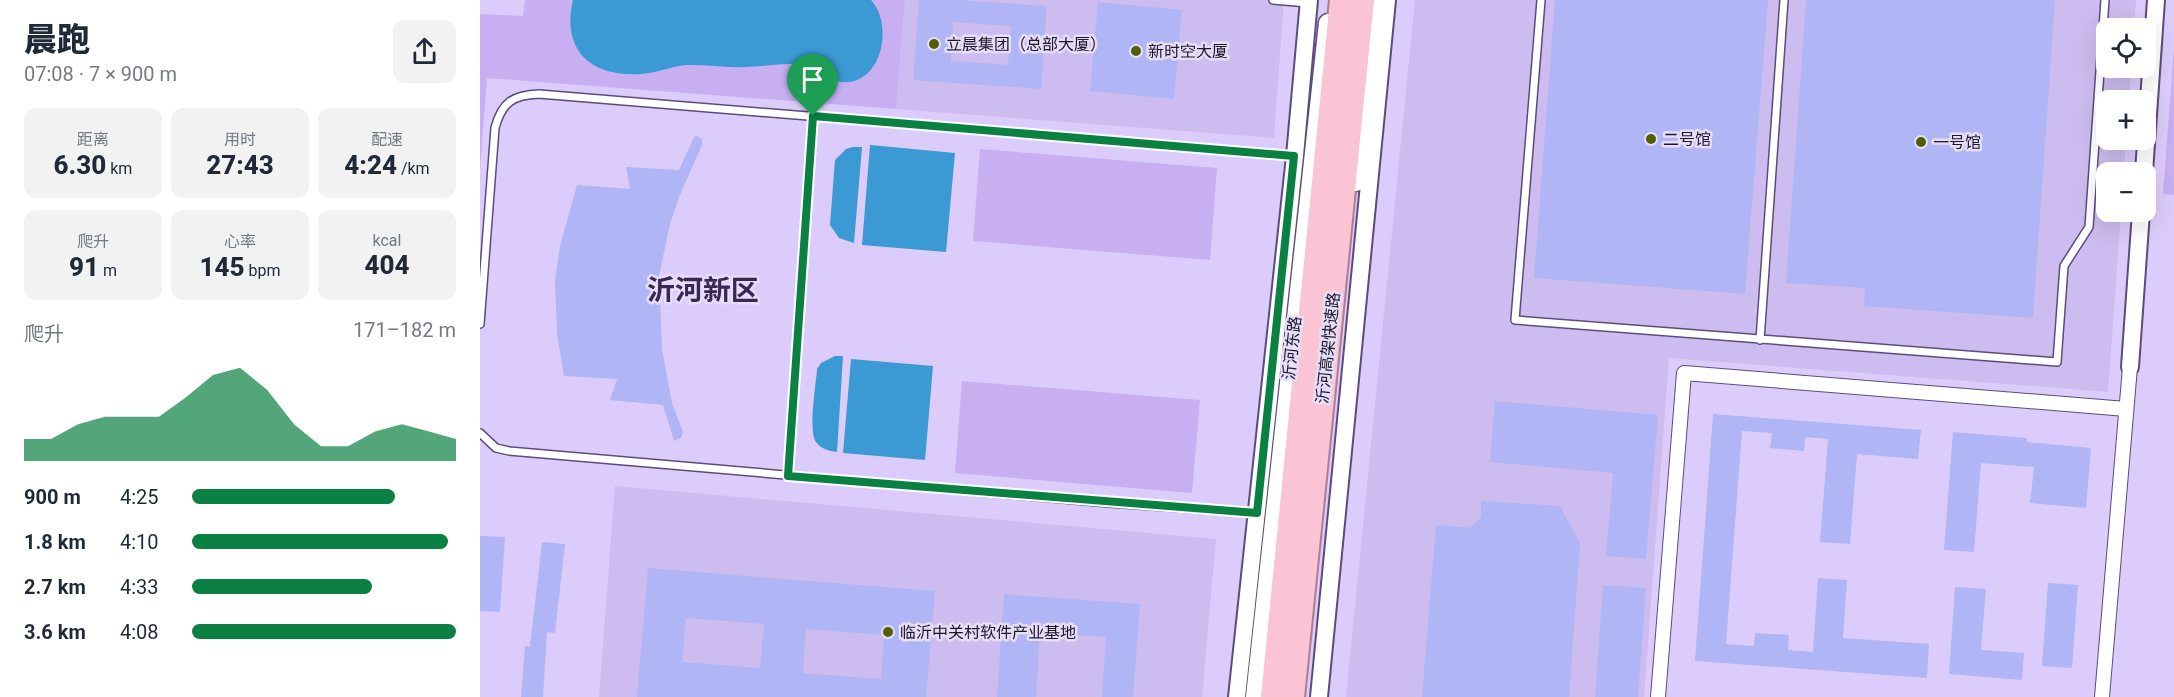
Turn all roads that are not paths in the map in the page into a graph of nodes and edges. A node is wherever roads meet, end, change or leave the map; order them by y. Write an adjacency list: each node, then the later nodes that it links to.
1 (1273, 0): 11 (lane)
2 (1330, 0): 26 (main road, 沂河东路)
3 (1341, 0): 27 (highway, 沂河高架快速路)
4 (1363, 0): 28 (highway, 沂河高架快速路)
5 (1374, 0): 13 (main road)
6 (1387, 0): 12 (street)
7 (1541, 0): 19 (lane)
8 (1784, 0): 19 (lane)
9 (2105, 0): 19 (lane)
10 (2156, 0): 16 (street)
11 (1309, 2): 15 (street)
12 (1381, 53): 13 (main road); 30 (street)
13 (1366, 86): 29 (main road)
14 (813, 116): 15 (lane); 18 (lane); 23 (lane)
15 (1294, 156): 24 (street)
16 (2145, 162)
17 (2140, 222): 20 (street)
18 (480, 324)
19 (1760, 340)
20 (2130, 367): 21 (street)
21 (2126, 409): 31 (street); 32 (street)
22 (480, 433): 23 (lane)
23 (788, 476): 24 (lane)
24 (1257, 513): 25 (street)
25 (1237, 697)
26 (1255, 697)
27 (1272, 697)
28 (1293, 697)
29 (1304, 697)
30 (1319, 697)
31 (1658, 697)
32 (2102, 697)

